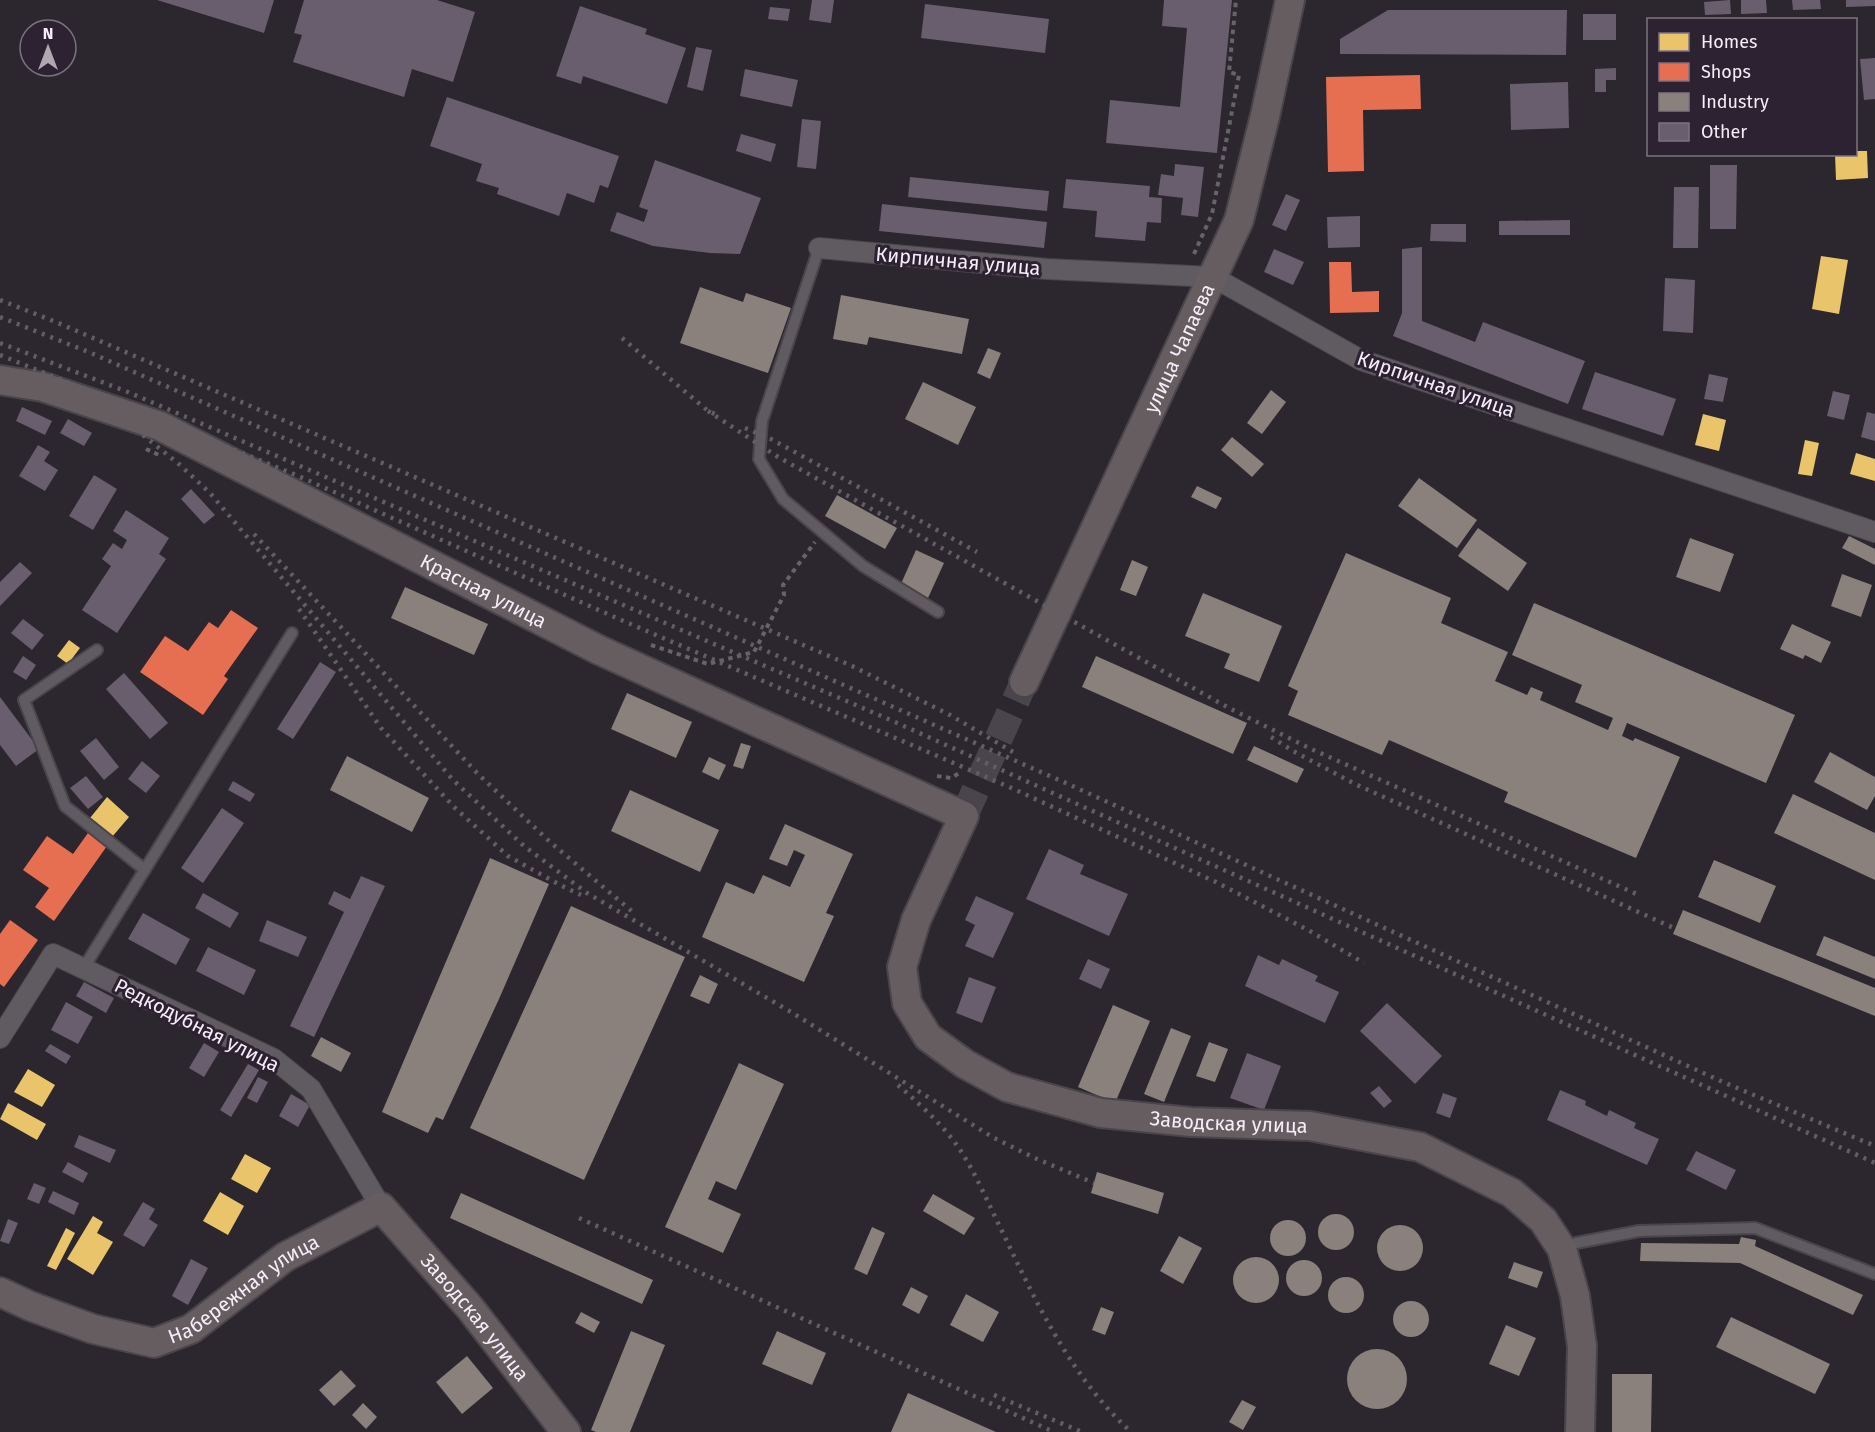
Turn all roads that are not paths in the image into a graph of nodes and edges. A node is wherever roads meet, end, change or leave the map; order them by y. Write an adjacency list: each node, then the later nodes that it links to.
1 (1290, 0): 3 (main road, улица Чапаева)
2 (819, 248): 3 (street, Кирпичная улица); 6 (lane)
3 (1214, 277): 5 (street, Кирпичная улица); 9 (main road, улица Чапаева)
4 (0, 380): 10 (main road, Красная улица)
5 (1875, 532)
6 (938, 612)
7 (292, 633): 11 (lane)
8 (97, 650): 11 (lane)
9 (1024, 682)
10 (963, 816): 15 (main road, Заводская улица)
11 (145, 870): 12 (lane)
12 (83, 969): 13 (street, Редкодубная улица); 14 (street, Редкодубная улица)
13 (0, 1038)
14 (381, 1207): 17 (main road, Набережная улица); 18 (main road, Заводская улица)
15 (1562, 1250): 16 (lane); 19 (main road, Заводская улица)
16 (1875, 1274)
17 (0, 1292)
18 (567, 1432)
19 (1580, 1432)

